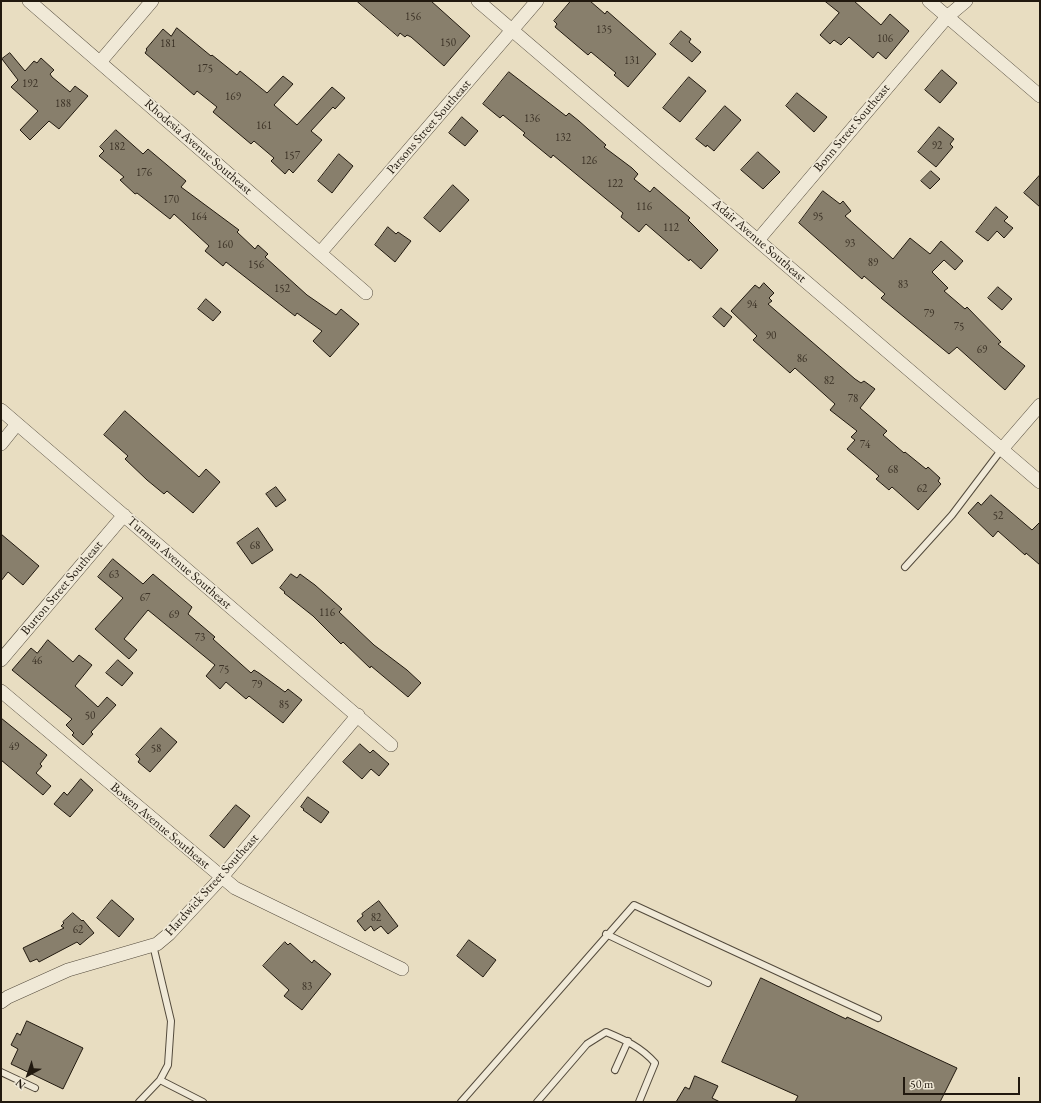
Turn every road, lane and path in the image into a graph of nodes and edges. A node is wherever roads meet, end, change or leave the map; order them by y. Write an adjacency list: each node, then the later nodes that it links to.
1 (29, 1): 9 (street, Rhodesia Avenue Southeast)
2 (152, 1): 9 (street)
3 (478, 1): 8 (street, Adair Avenue Southeast)
4 (537, 1): 8 (street, Parsons Street Southeast)
5 (929, 1): 7 (street)
6 (966, 1): 7 (street, Bonn Street Southeast)
7 (947, 17): 10 (street); 11 (street, Bonn Street Southeast)
8 (512, 30): 11 (street, Adair Avenue Southeast); 12 (street, Parsons Street Southeast)
9 (100, 62): 12 (street, Rhodesia Avenue Southeast)
10 (1040, 96)
11 (758, 240): 18 (street, Adair Avenue Southeast)
12 (320, 253): 13 (street, Rhodesia Avenue Southeast)
13 (366, 293)
14 (1040, 405): 18 (street)
15 (1, 410): 16 (street, Turman Avenue Southeast)
16 (17, 424): 17 (street); 20 (street, Turman Avenue Southeast)
17 (1, 444)
18 (1002, 449): 19 (street, Adair Avenue Southeast); 21 (lane)
19 (1040, 482)
20 (124, 515): 22 (street, Burton Street Southeast); 24 (street, Turman Avenue Southeast)
21 (904, 567)
22 (1, 660)
23 (1, 691): 26 (street, Bowen Avenue Southeast)
24 (358, 715): 25 (street, Turman Avenue Southeast); 26 (street, Hardwick Street Southeast)
25 (391, 745)
26 (221, 878): 28 (street, Hardwick Street Southeast); 29 (street, Bowen Avenue Southeast)
27 (606, 934): 30 (lane); 32 (lane); 40 (lane)
28 (153, 945): 31 (street, Hardwick Street Southeast); 36 (lane)
29 (402, 969)
30 (708, 983)
31 (1, 1002)
32 (878, 1018)
33 (628, 1041): 34 (lane); 41 (lane); 42 (lane)
34 (615, 1070)
35 (1, 1072): 37 (lane)
36 (160, 1080): 38 (lane); 39 (lane)
37 (35, 1088)
38 (139, 1102)
39 (203, 1102)
40 (461, 1102)
41 (537, 1102)
42 (639, 1102)

